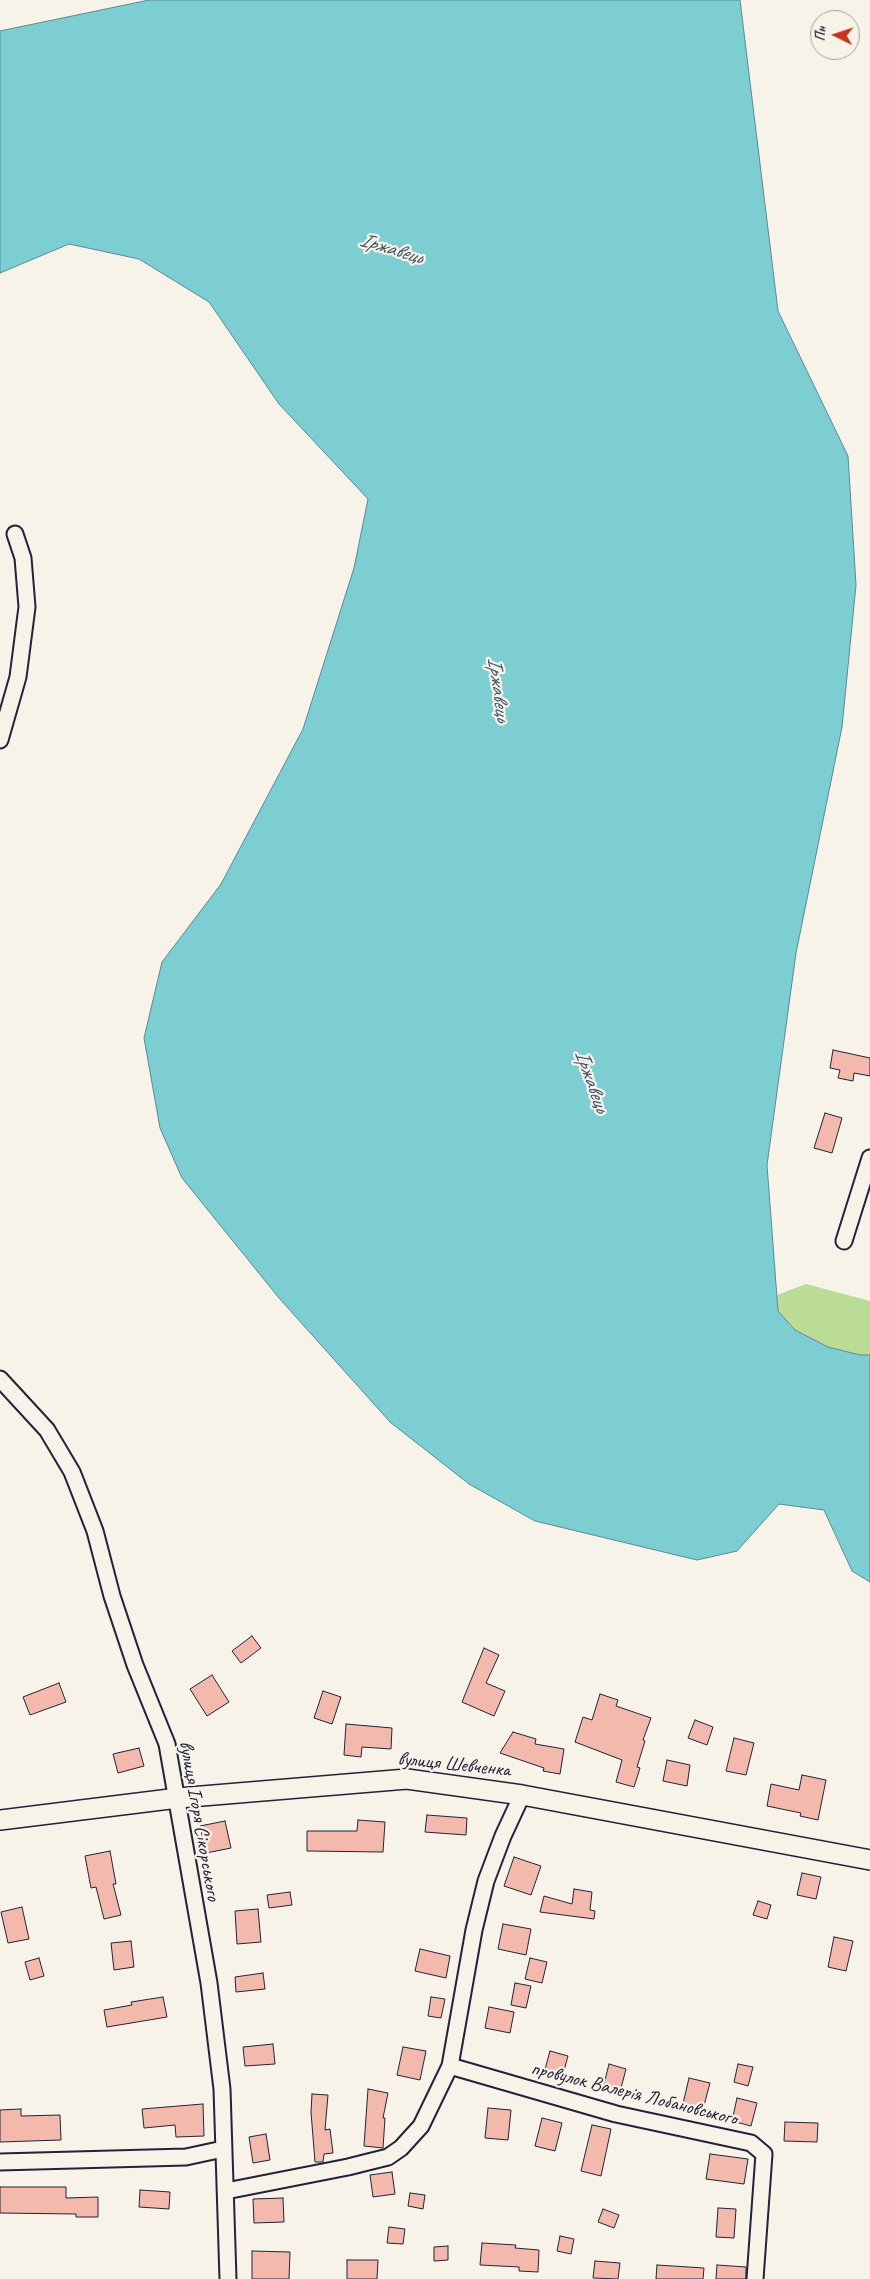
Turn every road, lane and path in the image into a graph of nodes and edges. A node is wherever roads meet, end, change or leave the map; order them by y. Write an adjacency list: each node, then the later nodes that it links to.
1 (15, 534): 2 (street)
2 (0, 740)
3 (870, 1158): 4 (street)
4 (844, 1241)
5 (0, 1379): 7 (street, вулиця Ігоря Сікорського)
6 (522, 1795): 7 (street, вулиця Шевченка); 9 (street, вулиця Шевченка); 10 (street)
7 (178, 1798): 8 (street, вулиця Шевченка); 11 (street, вулиця Ігоря Сікорського)
8 (0, 1820)
9 (870, 1860)
10 (450, 2066): 13 (street); 15 (street, провулок Валерія Лобановського)
11 (223, 2148): 12 (street); 13 (street, вулиця Ігоря Сікорського)
12 (0, 2162)
13 (226, 2191): 14 (street, вулиця Ігоря Сікорського)
14 (228, 2279)
15 (755, 2279)

